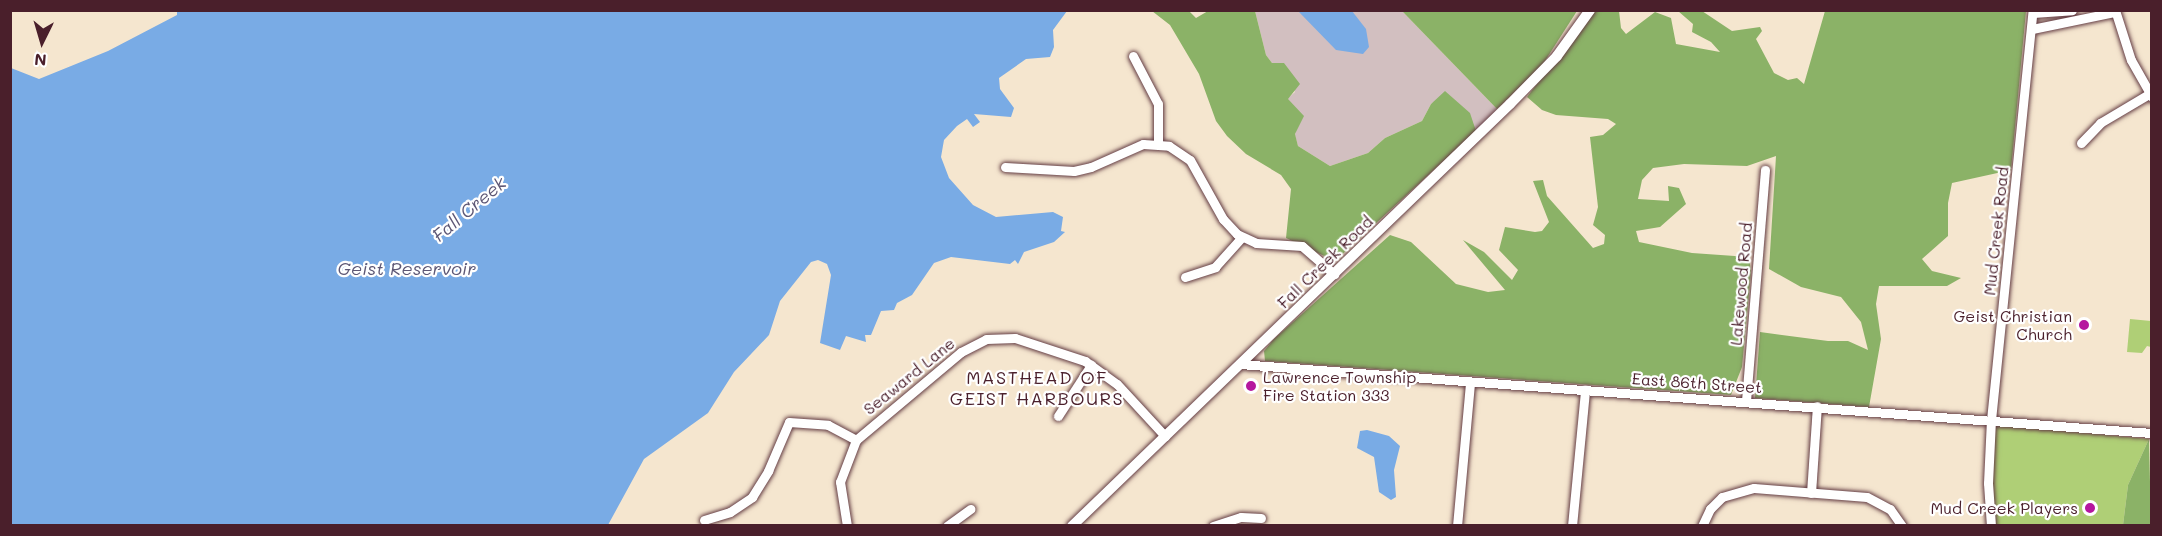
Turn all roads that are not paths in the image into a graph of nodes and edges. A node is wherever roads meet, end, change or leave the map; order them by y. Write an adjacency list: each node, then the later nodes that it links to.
1 (1590, 10): 13 (main road, Fall Creek Road)
2 (2072, 10): 4 (street)
3 (2115, 11): 5 (street); 7 (street)
4 (2033, 12): 5 (street, Mud Creek Road)
5 (2032, 29): 22 (street, Mud Creek Road)
6 (1133, 56): 8 (street)
7 (2150, 96): 9 (street)
8 (1158, 143): 10 (street); 12 (street)
9 (2081, 143)
10 (1005, 167)
11 (1765, 170): 19 (street, Lakewood Road)
12 (1242, 237): 13 (street); 14 (street)
13 (1334, 274): 15 (main road, Fall Creek Road)
14 (1185, 277)
15 (1240, 364): 17 (street, East 86th Street); 24 (main road, Fall Creek Road)
16 (1091, 365): 21 (street); 24 (street, Seaward Lane); 25 (street, Seaward Lane)
17 (1470, 382): 18 (street, East 86th Street); 34 (street)
18 (1585, 390): 19 (street, East 86th Street); 35 (street)
19 (1746, 401): 20 (street, East 86th Street)
20 (1817, 406): 22 (street, East 86th Street); 26 (street)
21 (1058, 416)
22 (1991, 420): 23 (street, East 86th Street); 38 (street, Mud Creek Road)
23 (2151, 433)
24 (1165, 436): 32 (main road, Fall Creek Road)
25 (856, 440): 29 (street); 30 (street)
26 (1811, 493): 36 (street); 37 (street)
27 (970, 508): 31 (street)
28 (1261, 518): 33 (street)
29 (704, 520)
30 (847, 525)
31 (947, 525)
32 (1072, 525)
33 (1213, 525)
34 (1457, 525)
35 (1572, 525)
36 (1702, 525)
37 (1902, 525)
38 (1991, 525)

